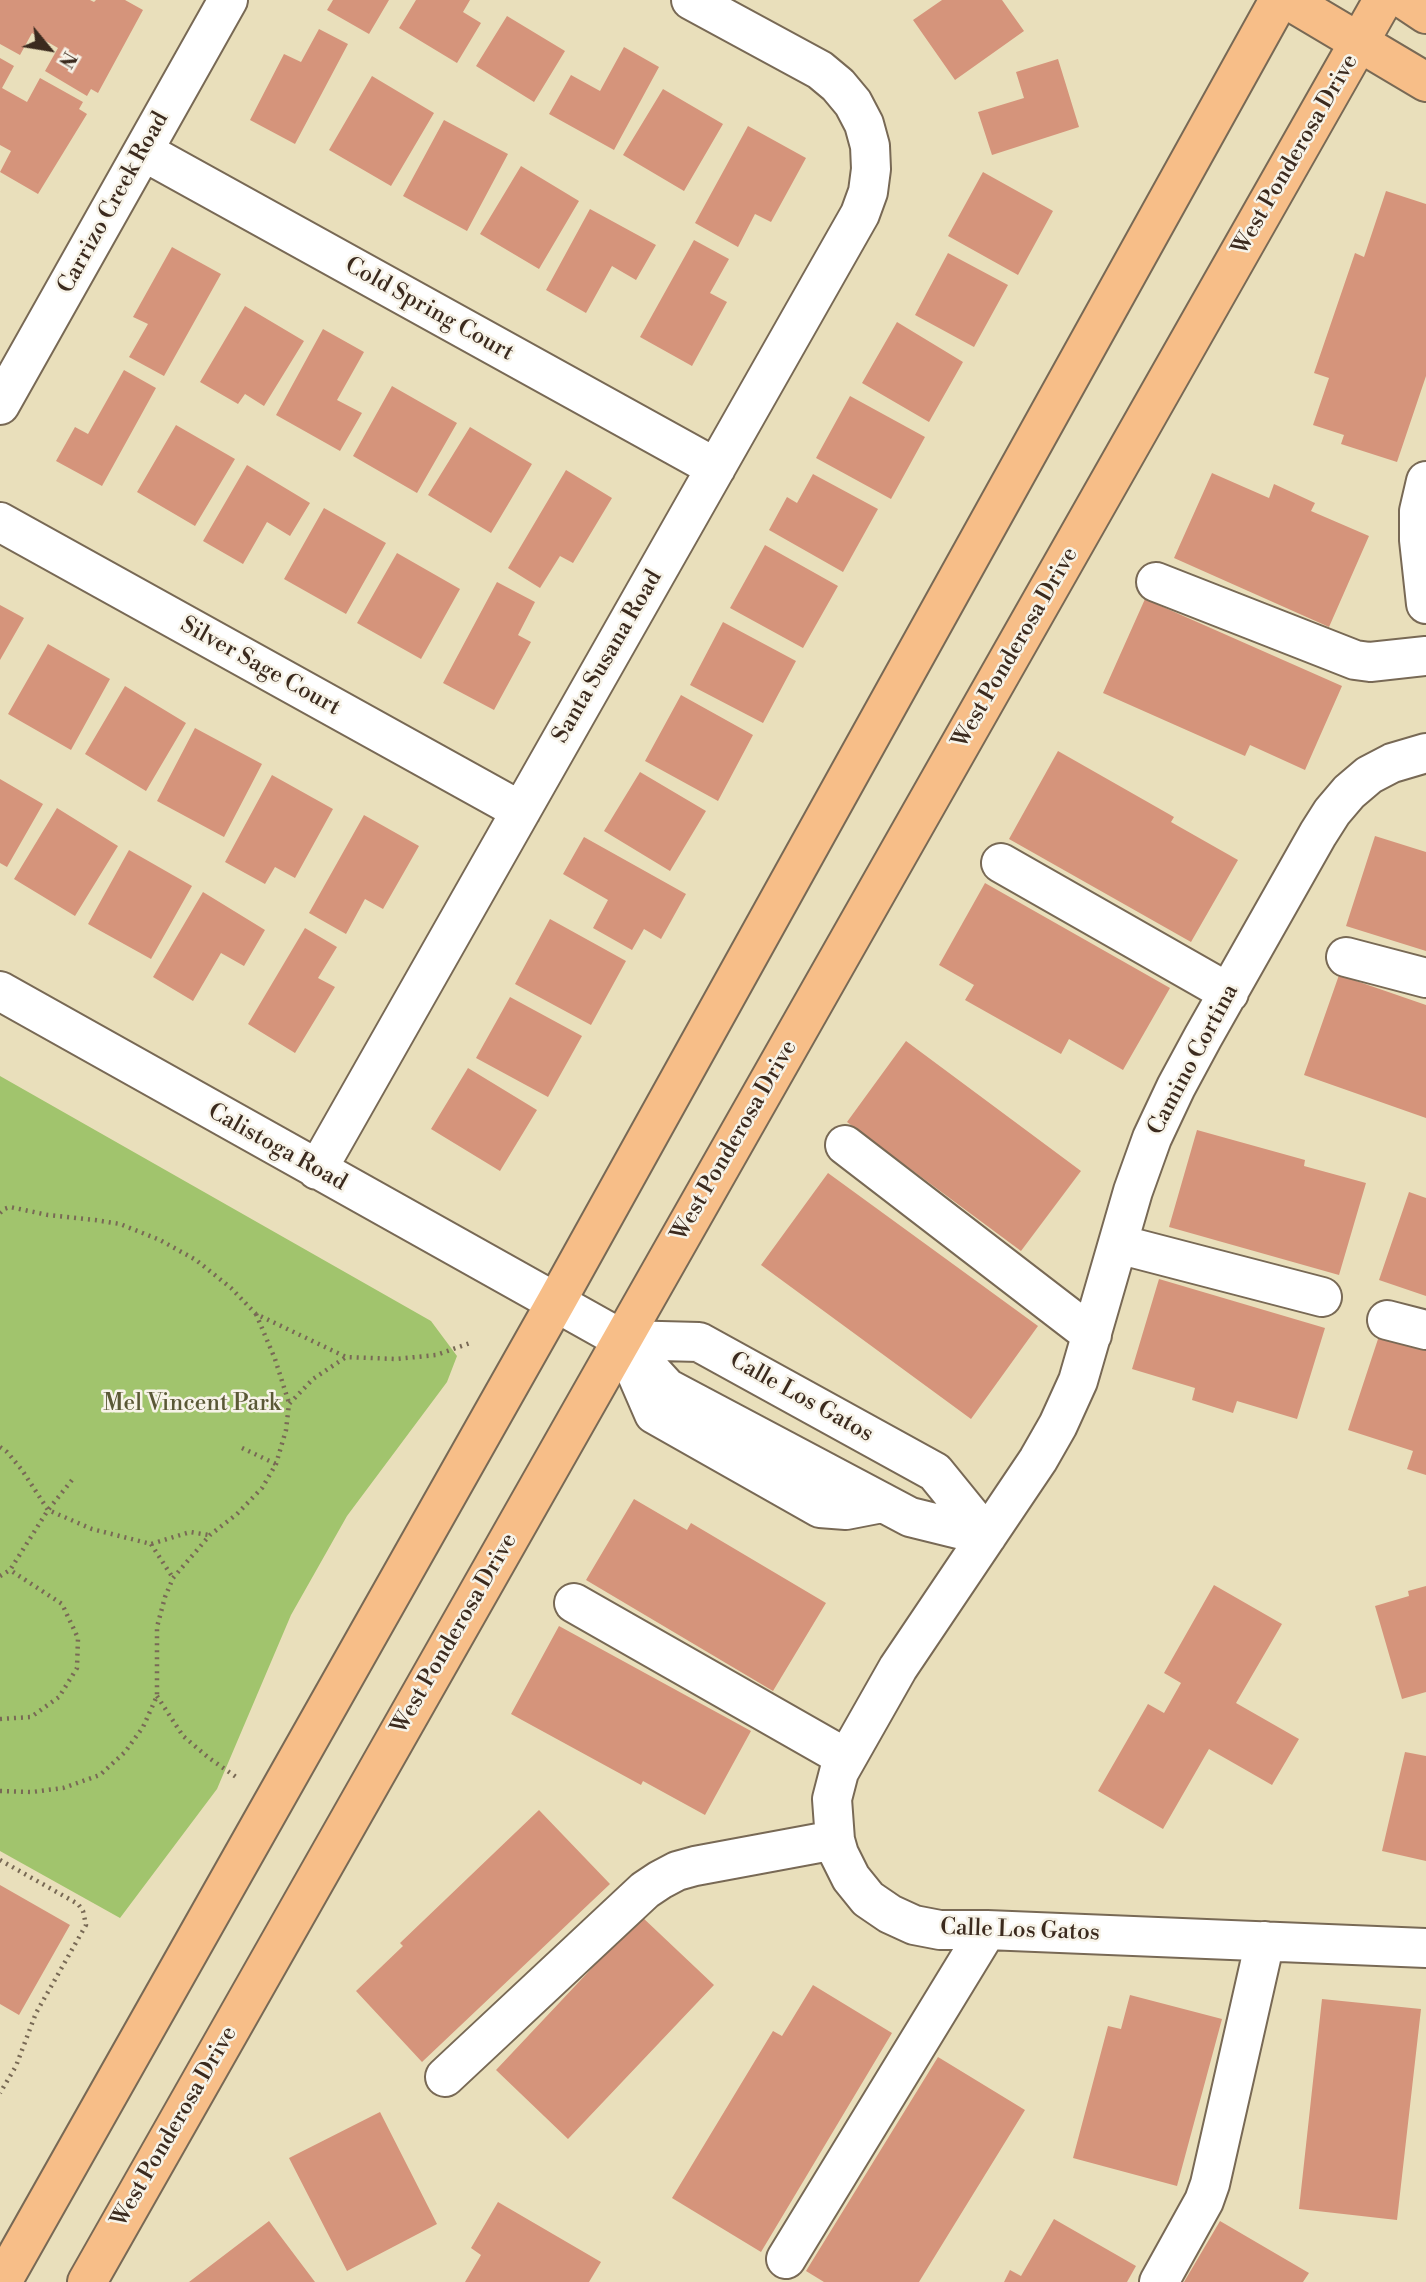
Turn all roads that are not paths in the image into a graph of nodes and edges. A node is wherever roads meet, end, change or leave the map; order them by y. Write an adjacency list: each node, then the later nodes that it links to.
1 (228, 0): 10 (street, Carrizo Creek Road)
2 (691, 0): 12 (street, Santa Susana Road)
3 (1279, 0): 29 (main road)
4 (1288, 0): 8 (main road)
5 (1383, 0): 8 (main road, West Ponderosa Drive)
6 (1405, 0): 7 (main road)
7 (1426, 14)
8 (1360, 43): 9 (main road); 33 (main road, West Ponderosa Drive)
9 (1426, 82)
10 (143, 151): 11 (street, Carrizo Creek Road); 12 (street, Cold Spring Court)
11 (0, 405)
12 (716, 468): 19 (street, Santa Susana Road)
13 (1426, 481): 16 (street)
14 (0, 522): 19 (street, Silver Sage Court)
15 (1156, 582): 17 (street)
16 (1426, 604)
17 (1426, 656)
18 (1426, 753): 24 (street, Camino Cortina)
19 (521, 811): 26 (street, Santa Susana Road)
20 (1001, 863): 24 (street)
21 (1346, 957): 22 (street)
22 (1426, 978)
23 (0, 991): 26 (street, Calistoga Road)
24 (1229, 993): 27 (street, Camino Cortina)
25 (845, 1146): 32 (street)
26 (317, 1170): 29 (street, Calistoga Road)
27 (1118, 1244): 28 (street); 32 (street, Camino Cortina)
28 (1322, 1297)
29 (556, 1302): 33 (street, Calle Los Gatos); 43 (main road)
30 (1387, 1320): 31 (street)
31 (1426, 1330)
32 (1092, 1335): 34 (street, Camino Cortina)
33 (623, 1339): 34 (street, Calle Los Gatos); 34 (street, Calle Los Gatos); 44 (main road, West Ponderosa Drive)
34 (986, 1536): 36 (street, Calle Los Gatos)
35 (574, 1603): 36 (street)
36 (846, 1758): 37 (street, Calle Los Gatos)
37 (835, 1840): 38 (street, Calle Los Gatos); 41 (street)
38 (986, 1930): 39 (street, Calle Los Gatos); 42 (street)
39 (1265, 1941): 40 (street, Calle Los Gatos); 45 (street)
40 (1426, 1948)
41 (445, 2077)
42 (786, 2259)
43 (2, 2282)
44 (87, 2282)
45 (1159, 2282)

